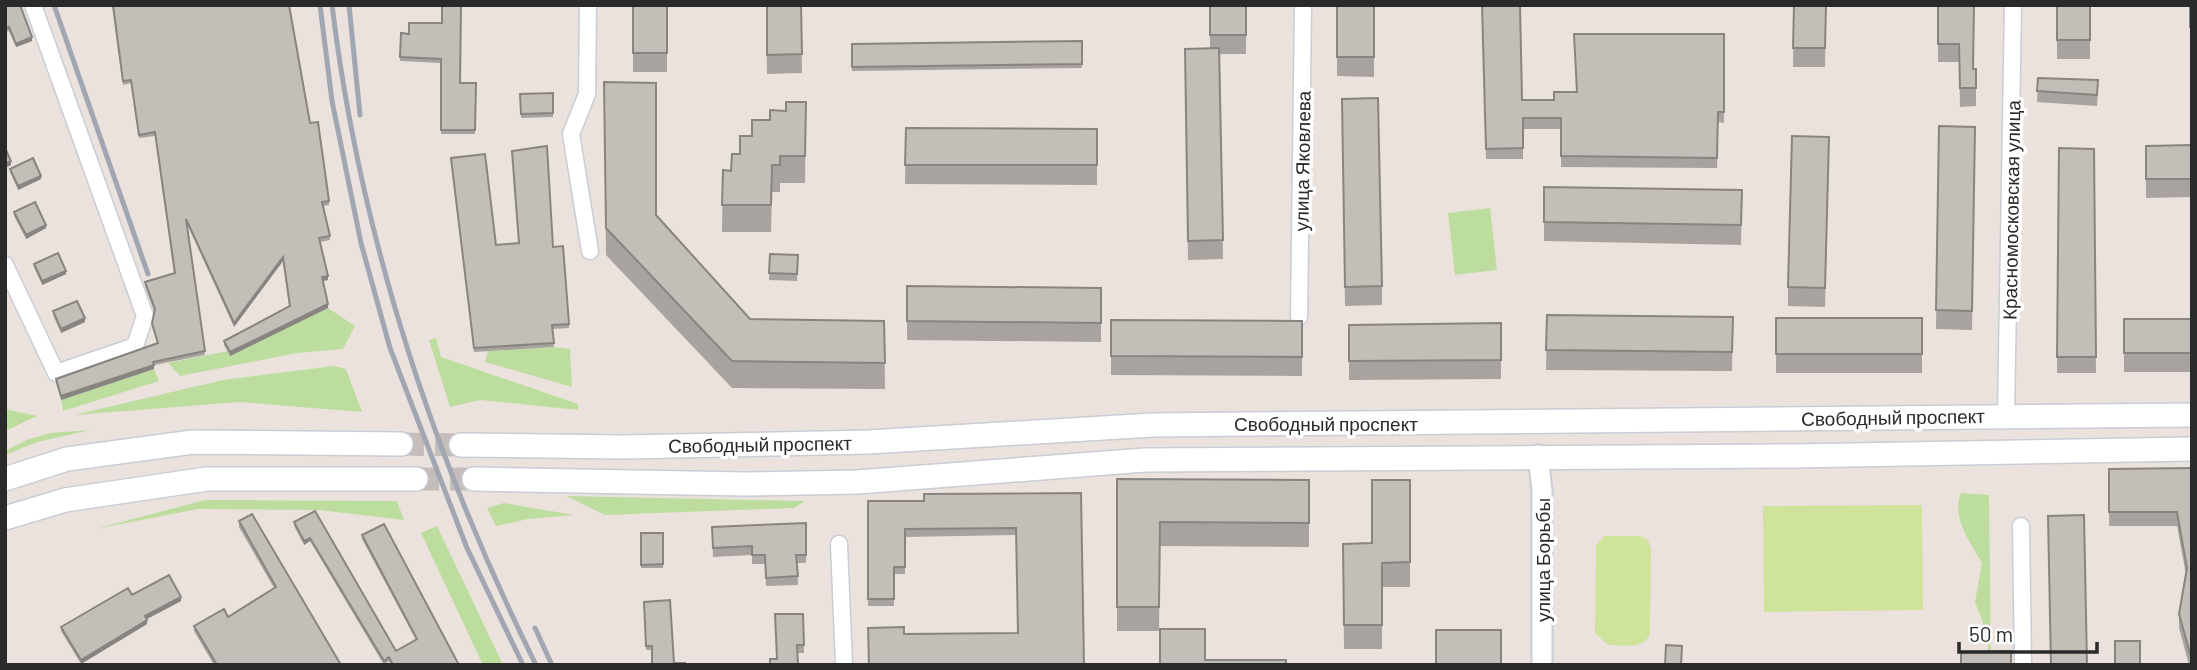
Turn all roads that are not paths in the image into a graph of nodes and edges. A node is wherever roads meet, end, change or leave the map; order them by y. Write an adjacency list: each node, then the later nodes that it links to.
1 (33, 5): 6 (street)
2 (588, 5): 5 (street)
3 (1303, 5): 7 (street, улица Яковлева)
4 (2012, 5): 9 (street, Красномосковская улица)
5 (590, 251)
6 (5, 265)
7 (1298, 317)
8 (2192, 415): 9 (main road, Свободный проспект)
9 (2006, 416): 11 (main road, Свободный проспект); 13 (main road)
10 (401, 444): 15 (main road)
11 (461, 445)
12 (2192, 449): 13 (main road, Свободный проспект)
13 (2002, 451): 14 (main road, Свободный проспект)
14 (1538, 455): 17 (main road, Свободный проспект); 22 (street, улица Борьбы)
15 (5, 479)
16 (416, 479): 18 (main road)
17 (474, 479)
18 (5, 518)
19 (2021, 526): 23 (street)
20 (839, 544): 21 (street)
21 (844, 665)
22 (1542, 665)
23 (2023, 665)

